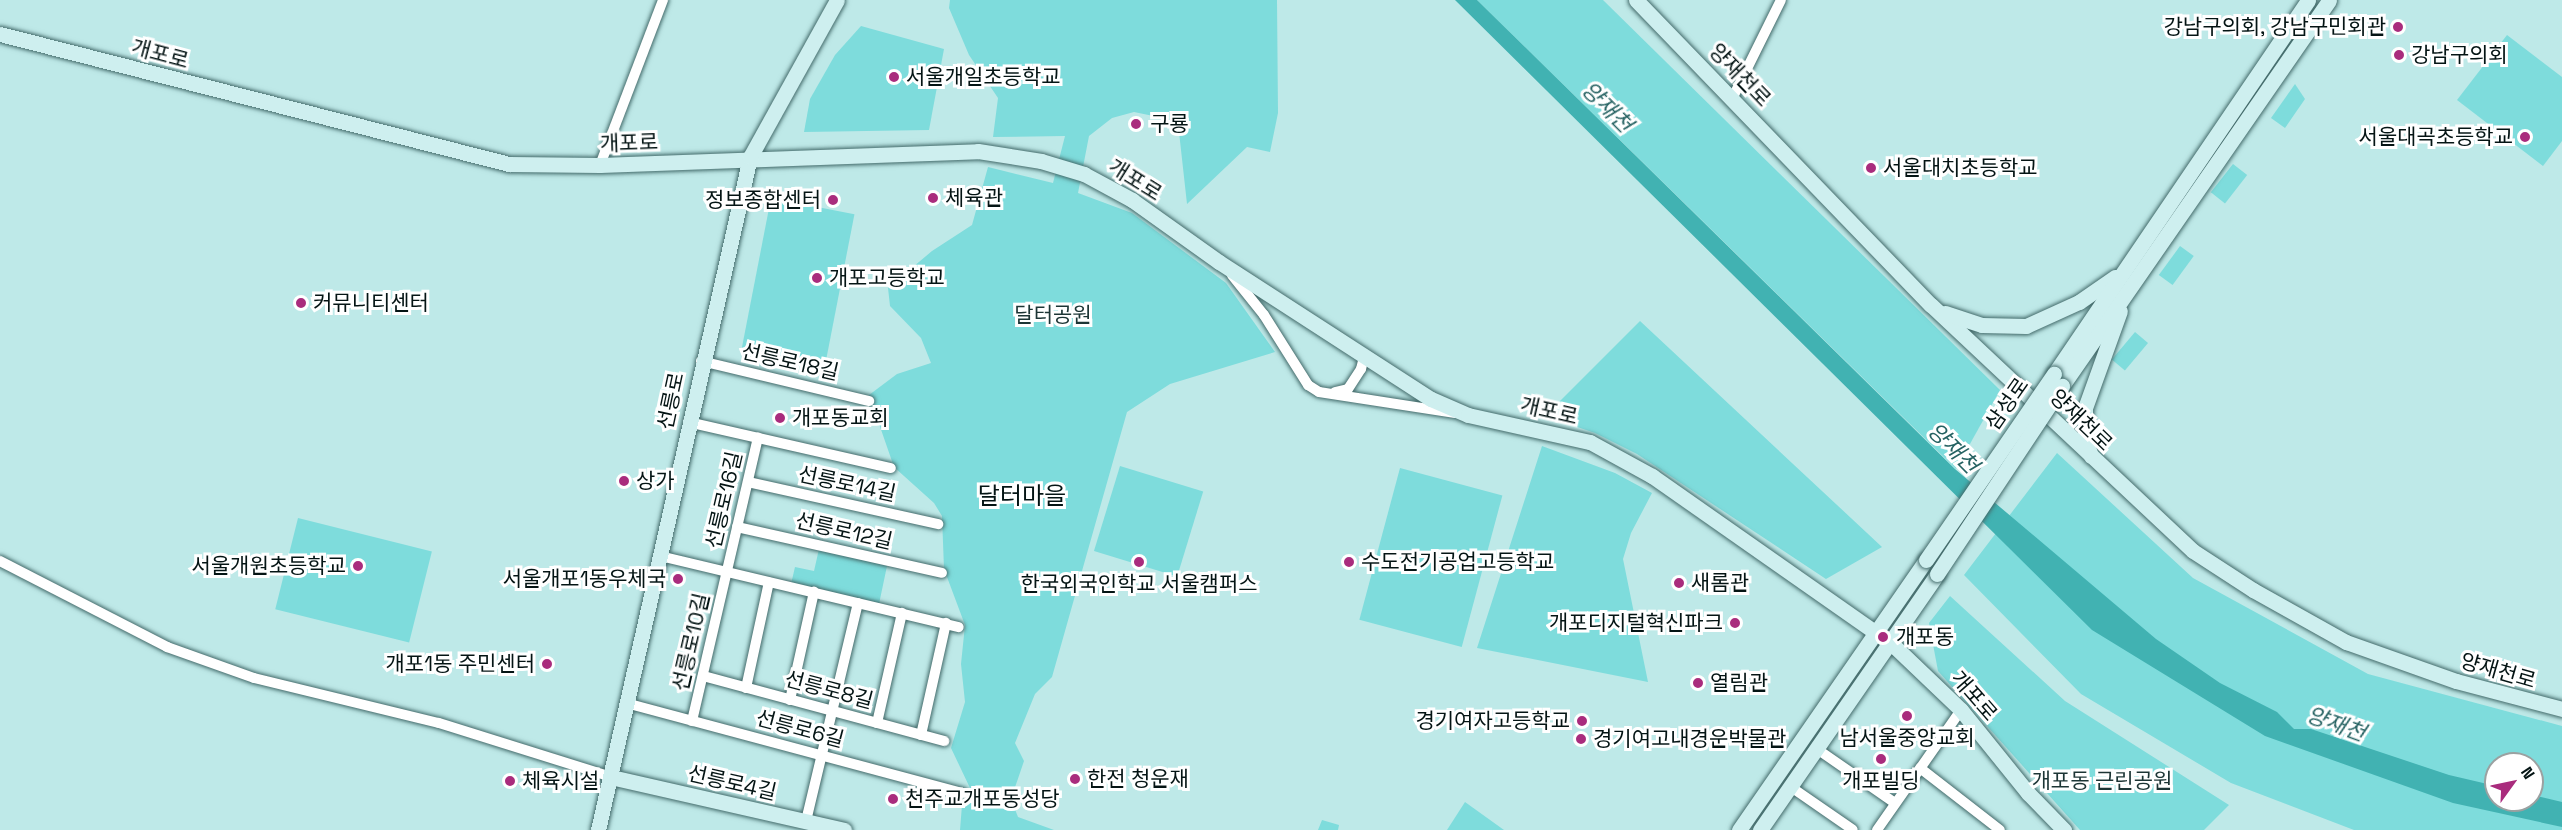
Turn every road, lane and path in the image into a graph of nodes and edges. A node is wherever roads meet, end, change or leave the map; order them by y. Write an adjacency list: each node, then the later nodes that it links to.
1 (663, 0): 10 (street)
2 (837, 0): 9 (street, 선릉로)
3 (1636, 0): 8 (street, 양재천로)
4 (1781, 0): 8 (street)
5 (2308, 0): 12 (street, 삼성로)
6 (2329, 0): 12 (street, 삼성로)
7 (0, 34): 10 (street, 개포로)
8 (1733, 97): 13 (street, 양재천로)
9 (750, 157): 10 (street, 개포로); 11 (street, 개포로); 15 (street, 선릉로)
10 (600, 165)
11 (1219, 262): 14 (street, 개포로); 17 (street)
12 (2128, 276): 13 (street); 16 (street, 삼성로); 22 (street)
13 (1931, 304): 22 (street, 양재천로)
14 (1364, 357): 17 (street); 19 (street, 개포로)
15 (701, 361): 18 (street, 선릉로18길); 20 (street, 선릉로)
16 (2058, 380): 37 (street, 삼성로, bridge); 38 (street, 삼성로, bridge)
17 (1329, 394): 19 (street)
18 (869, 401)
19 (1468, 415): 37 (street, 개포로)
20 (688, 422): 21 (street, 선릉로16길); 27 (street, 선릉로)
21 (758, 438): 23 (street, 선릉로16길); 24 (street, 선릉로16길)
22 (2094, 461): 43 (street, 양재천로)
23 (891, 468)
24 (748, 482): 25 (street, 선릉로14길); 26 (street, 선릉로16길)
25 (938, 524)
26 (737, 527): 29 (street, 선릉로16길); 30 (street, 선릉로12길)
27 (660, 556): 29 (street, 선릉로10길); 42 (street, 선릉로)
28 (0, 561): 53 (street)
29 (727, 572): 31 (street, 선릉로10길); 39 (street, 선릉로10길)
30 (942, 573)
31 (769, 582): 32 (street, 선릉로10길); 40 (street)
32 (814, 592): 33 (street, 선릉로10길); 41 (street)
33 (858, 603): 34 (street, 선릉로10길); 45 (street)
34 (902, 613): 35 (street, 선릉로10길); 47 (street)
35 (946, 623): 36 (street, 선릉로10길); 48 (street)
36 (959, 627)
37 (1876, 632): 38 (street, 개포로); 60 (street, 삼성로)
38 (1892, 644): 44 (street, 개포로); 50 (street, 삼성로)
39 (704, 676): 40 (street, 선릉로8길); 46 (street, 선릉로10길)
40 (746, 688): 41 (street, 선릉로8길)
41 (790, 700): 45 (street, 선릉로8길)
42 (626, 703): 46 (street, 선릉로6길); 53 (street, 선릉로)
43 (2562, 709)
44 (1961, 710): 52 (street); 65 (street, 개포로)
45 (832, 711): 47 (street, 선릉로8길); 51 (street)
46 (692, 721): 51 (street, 선릉로6길)
47 (877, 723): 48 (street, 선릉로8길)
48 (921, 735): 49 (street, 선릉로8길)
49 (944, 741)
50 (1817, 749): 54 (street, 삼성로); 56 (street)
51 (822, 755): 55 (street, 선릉로6길); 57 (street)
52 (1920, 768): 56 (street); 64 (street)
53 (611, 777): 57 (street, 선릉로4길); 58 (street, 선릉로)
54 (1791, 787): 61 (street, 삼성로); 62 (street)
55 (963, 793)
56 (1895, 803): 63 (street)
57 (806, 821): 59 (street, 선릉로4길)
58 (598, 830)
59 (844, 830)
60 (1739, 830)
61 (1760, 830)
62 (1853, 830)
63 (1877, 830)
64 (2000, 830)
65 (2064, 830)

